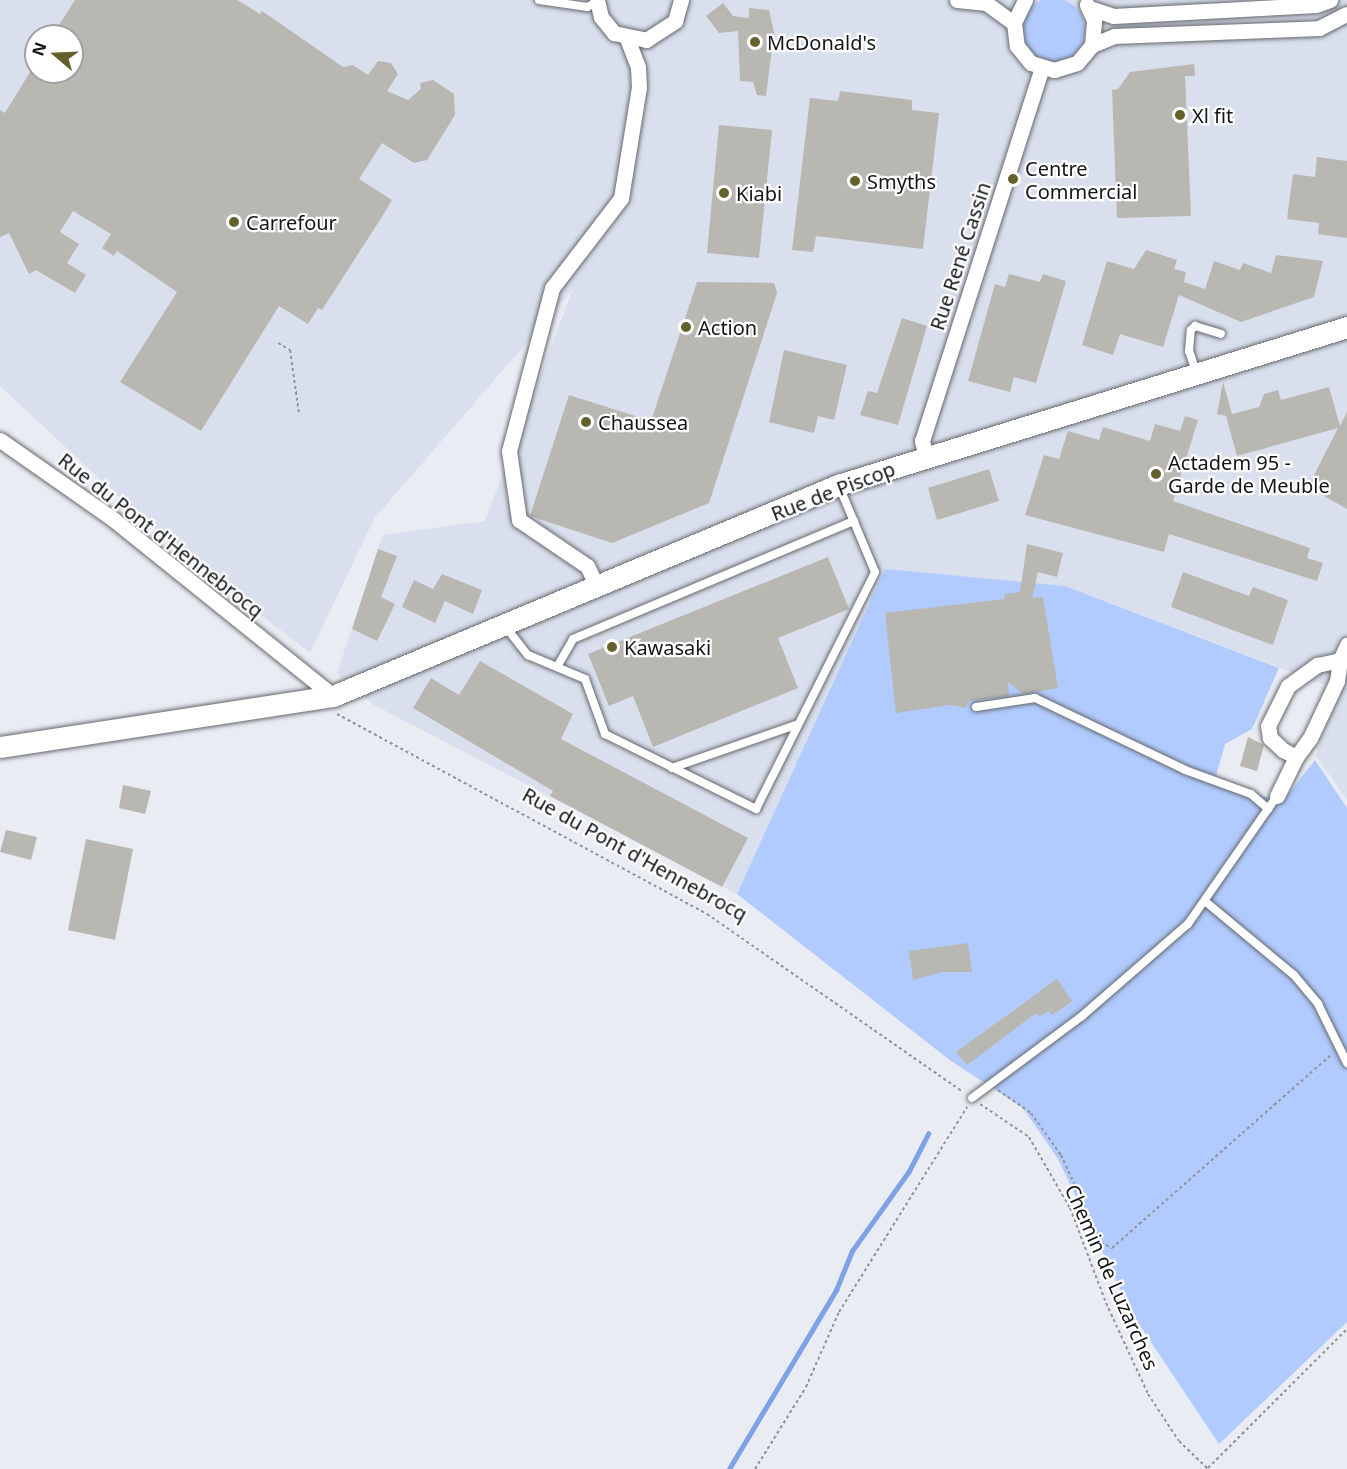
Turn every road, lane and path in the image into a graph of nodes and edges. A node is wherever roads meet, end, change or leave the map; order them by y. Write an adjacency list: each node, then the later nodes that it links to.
1 (539, 0): 6 (lane)
2 (681, 0): 10 (street)
3 (957, 0): 9 (street)
4 (1025, 0): 9 (street)
5 (1329, 0): 7 (street)
6 (597, 1): 10 (street)
7 (1086, 4): 11 (street)
8 (1347, 14): 11 (street)
9 (1014, 23): 12 (street)
10 (627, 39): 23 (street)
11 (1092, 45): 12 (street)
12 (1042, 68): 20 (street, Rue René Cassin)
13 (1347, 327): 16 (street, Rue de Piscop)
14 (1221, 334): 16 (lane)
15 (278, 342): 17 (path)
16 (1197, 373): 20 (street, Rue de Piscop)
17 (299, 413)
18 (0, 429): 25 (street, Rue du Pont d'Hennebrocq)
19 (0, 440): 25 (street, Rue du Pont d'Hennebrocq)
20 (926, 456): 21 (street, Rue de Piscop)
21 (838, 485): 22 (lane); 23 (street, Rue de Piscop)
22 (854, 521): 28 (lane); 31 (lane)
23 (597, 587): 24 (street, Rue de Piscop)
24 (505, 625): 28 (lane); 29 (street, Rue de Piscop)
25 (265, 643): 29 (street, Rue du Pont d'Hennebrocq)
26 (1347, 645): 27 (street)
27 (1340, 660): 33 (street); 33 (street)
28 (557, 667): 34 (lane)
29 (323, 699): 32 (street, Rue de Piscop); 39 (path, Rue du Pont d'Hennebrocq)
30 (976, 706): 35 (lane)
31 (798, 724): 34 (lane); 34 (lane)
32 (0, 747)
33 (1296, 757): 35 (street)
34 (672, 768)
35 (1273, 803): 36 (lane)
36 (1206, 902): 37 (lane); 40 (lane)
37 (1340, 1049): 38 (lane); 40 (path)
38 (1347, 1063)
39 (953, 1084): 41 (path, Chemin de Luzarches)
40 (991, 1085): 41 (lane)
41 (972, 1098): 43 (path); 44 (path, Chemin de Luzarches)
42 (1347, 1329): 44 (path)
43 (755, 1469)
44 (1208, 1469)

